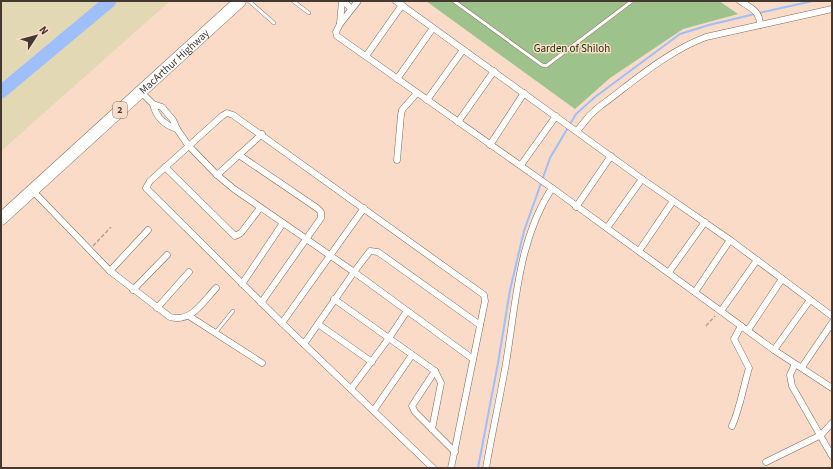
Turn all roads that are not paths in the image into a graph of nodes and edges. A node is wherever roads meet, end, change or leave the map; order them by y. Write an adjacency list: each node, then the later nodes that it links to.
1 (240, 1): 24 (highway, MacArthur Highway / 2)
2 (249, 1): 16 (lane)
3 (293, 1): 11 (lane)
4 (301, 1): 11 (lane)
5 (343, 1): 13 (street); 17 (street)
6 (358, 1): 13 (street)
7 (396, 1): 12 (street)
8 (454, 1): 9 (lane)
9 (632, 1)
10 (740, 1): 18 (street)
11 (298, 5): 15 (lane)
12 (402, 5): 19 (street); 21 (street)
13 (352, 9): 17 (street)
14 (832, 9): 18 (street)
15 (309, 13)
16 (274, 23)
17 (340, 24): 21 (street)
18 (760, 25): 30 (street)
19 (433, 28): 20 (street); 23 (street)
20 (463, 50): 22 (street); 27 (street)
21 (366, 56): 23 (street)
22 (494, 71): 26 (street); 29 (street)
23 (397, 79): 25 (street)
24 (140, 91): 33 (street); 42 (highway, MacArthur Highway / 2)
25 (417, 93): 27 (street); 36 (street)
26 (524, 93): 28 (street); 32 (street)
27 (428, 100): 29 (street)
28 (556, 116): 30 (street); 37 (street)
29 (458, 122): 32 (street)
30 (578, 131): 35 (street)
31 (262, 134): 33 (street); 34 (street); 46 (street)
32 (490, 145): 37 (street)
33 (188, 146): 38 (street); 39 (street)
34 (239, 155): 39 (street); 52 (street)
35 (611, 156): 40 (street); 44 (street)
36 (397, 160)
37 (521, 166): 41 (street)
38 (164, 167): 45 (street); 63 (street)
39 (217, 175): 45 (street)
40 (642, 179): 43 (street); 50 (street)
41 (552, 188): 44 (street); 105 (street)
42 (32, 190): 47 (highway, MacArthur Highway / 2); 58 (street)
43 (673, 201): 48 (street); 54 (street)
44 (576, 207): 50 (street)
45 (260, 208): 49 (street)
46 (364, 208): 56 (street); 79 (street)
47 (1, 219)
48 (705, 222): 53 (street); 61 (street)
49 (283, 223): 52 (street); 63 (street)
50 (607, 228): 54 (street)
51 (148, 230): 58 (street)
52 (307, 239): 56 (street); 69 (street)
53 (730, 240): 57 (street); 66 (street)
54 (639, 251): 61 (street)
55 (167, 255): 65 (street)
56 (330, 255): 60 (street); 76 (street)
57 (756, 260): 62 (street); 71 (street)
58 (110, 271): 65 (street)
59 (189, 272): 70 (street)
60 (354, 272): 67 (street); 73 (street); 79 (street)
61 (669, 272): 66 (street)
62 (782, 279): 68 (street); 81 (street)
63 (242, 284): 69 (street)
64 (216, 288): 74 (street)
65 (133, 290): 70 (street)
66 (695, 292): 71 (street)
67 (334, 299): 78 (street); 83 (street)
68 (810, 300): 75 (street); 85 (street)
69 (261, 303): 76 (street)
70 (157, 308): 74 (street)
71 (720, 310): 80 (street)
72 (233, 311): 82 (lane)
73 (407, 311): 83 (street); 87 (street)
74 (189, 316): 82 (street)
75 (832, 316)
76 (282, 323): 84 (street)
77 (832, 323): 91 (street)
78 (318, 324): 84 (street); 88 (street)
79 (480, 325): 87 (street)
80 (741, 326): 81 (street); 97 (street)
81 (748, 330): 85 (street)
82 (215, 333): 89 (street)
83 (389, 338): 86 (street); 88 (street)
84 (304, 344): 94 (street)
85 (774, 350): 90 (street)
86 (412, 355): 92 (street); 95 (street)
87 (473, 359): 100 (street)
88 (372, 362): 94 (street)
89 (262, 363)
90 (795, 364): 91 (street); 99 (street)
91 (802, 368): 93 (street)
92 (435, 371): 98 (street); 98 (street)
93 (832, 388)
94 (351, 389): 95 (street)
95 (374, 410): 103 (street)
96 (832, 422): 99 (street)
97 (732, 426)
98 (432, 429): 100 (street)
99 (821, 435): 101 (street); 102 (street)
100 (455, 452): 104 (street)
101 (832, 456)
102 (766, 462)
103 (433, 468)
104 (451, 468)
105 (486, 468)

